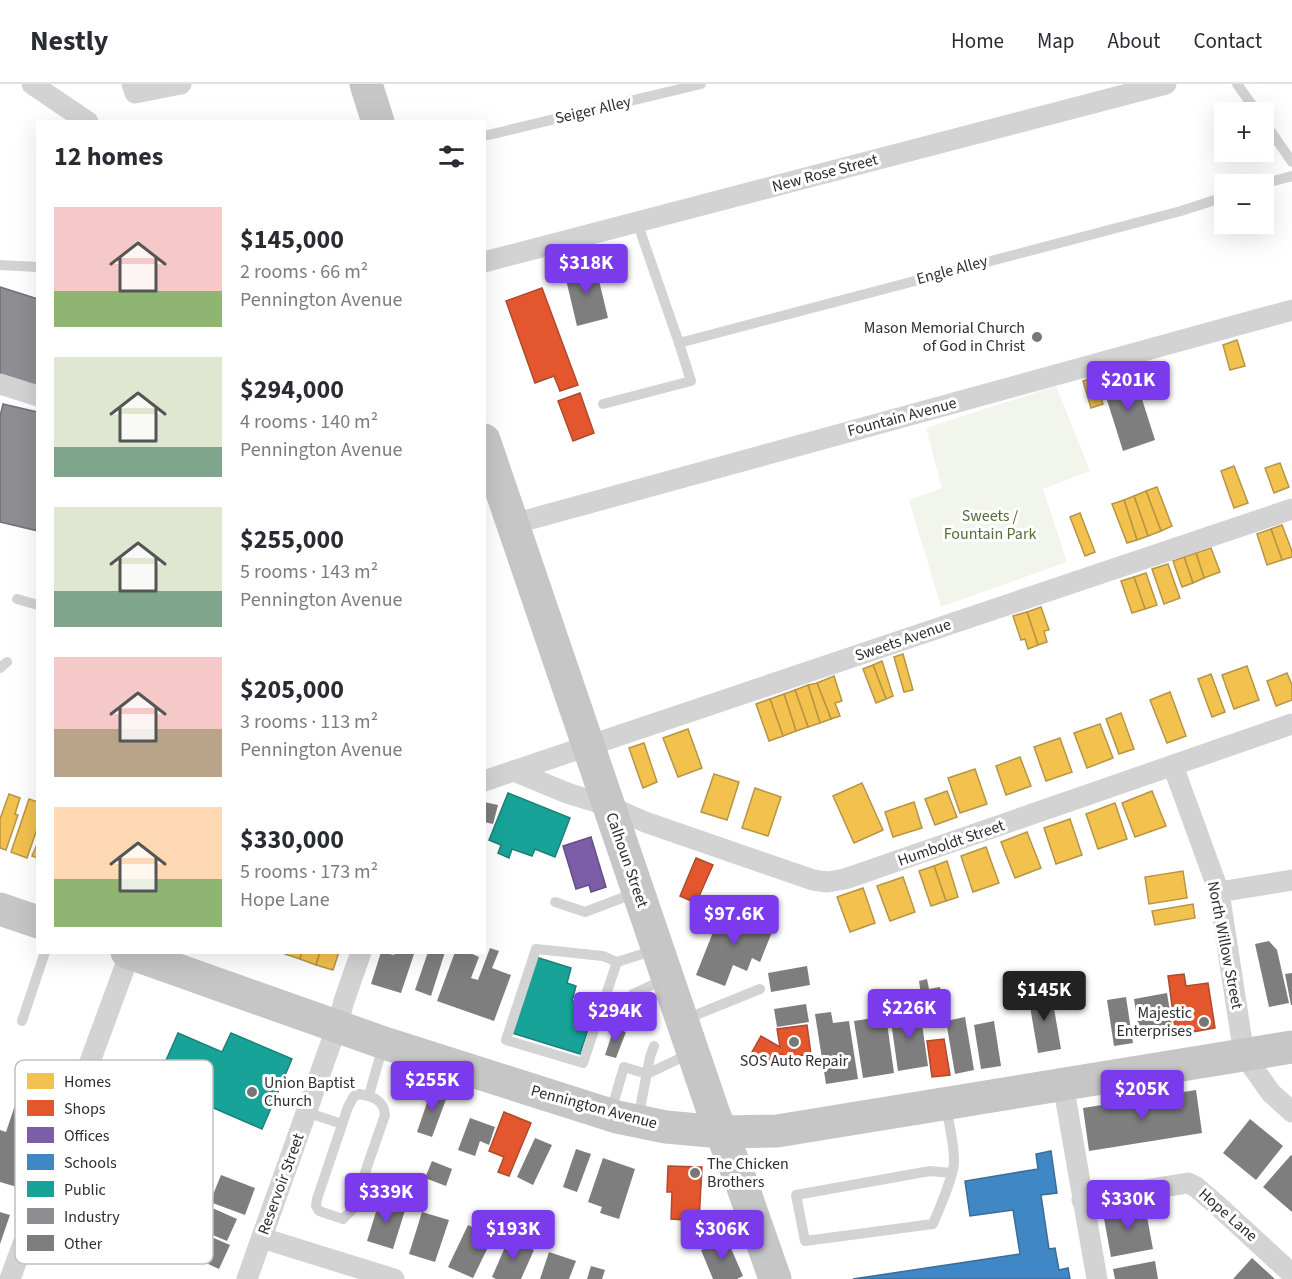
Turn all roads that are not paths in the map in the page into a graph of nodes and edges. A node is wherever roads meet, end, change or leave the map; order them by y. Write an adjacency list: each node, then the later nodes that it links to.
1 (32, 84): 9 (street)
2 (181, 84): 7 (street)
3 (366, 84): 10 (main road)
4 (701, 84): 11 (lane, Seiger Alley)
5 (1167, 84): 17 (street, New Rose Street)
6 (1237, 84): 8 (lane)
7 (134, 89)
8 (1250, 102)
9 (85, 120)
10 (377, 120)
11 (486, 136)
12 (1274, 136): 13 (lane)
13 (1292, 162)
14 (1292, 176): 15 (lane)
15 (1274, 181)
16 (1214, 200): 22 (lane, Engle Alley)
17 (637, 222): 18 (street, New Rose Street); 22 (lane)
18 (486, 261)
19 (0, 265): 20 (lane)
20 (36, 267)
21 (1292, 310): 28 (street, Fountain Avenue)
22 (679, 343): 25 (lane)
23 (0, 384): 24 (street)
24 (36, 395)
25 (603, 404)
26 (486, 446): 28 (main road, Calhoun Street)
27 (1292, 509): 32 (street, Sweets Avenue)
28 (513, 524): 32 (main road, Calhoun Street)
29 (17, 599): 30 (lane)
30 (36, 604)
31 (1292, 724): 33 (street, Humboldt Street)
32 (588, 746): 34 (street, Sweets Avenue); 36 (main road, Calhoun Street)
33 (1173, 766): 36 (street, Humboldt Street); 39 (street, North Willow Street)
34 (514, 771): 35 (street); 36 (street, Humboldt Street)
35 (486, 780)
36 (609, 806): 38 (main road, Calhoun Street)
37 (1292, 880): 39 (street)
38 (638, 892): 40 (lane); 48 (main road, Calhoun Street)
39 (1219, 892): 58 (street, North Willow Street)
40 (555, 902)
41 (0, 909): 42 (main road)
42 (36, 921)
43 (44, 954): 52 (lane)
44 (128, 954): 59 (street)
45 (131, 954): 53 (main road, Pennington Avenue)
46 (360, 954): 53 (street, Reservoir Street)
47 (617, 962): 47 (lane); 48 (lane)
48 (663, 963): 50 (lane); 51 (main road, Calhoun Street)
49 (760, 989): 51 (lane)
50 (630, 1016)
51 (683, 1020): 57 (main road, Calhoun Street)
52 (22, 1021)
53 (338, 1026): 54 (main road, Pennington Avenue); 64 (street, Reservoir Street)
54 (384, 1043): 62 (lane); 66 (main road, Pennington Avenue)
55 (1292, 1047): 58 (main road, Pennington Avenue)
56 (649, 1051): 60 (lane)
57 (694, 1052): 60 (lane); 68 (main road, Calhoun Street)
58 (1244, 1055): 61 (main road, Pennington Avenue); 65 (street, North Willow Street)
59 (89, 1060)
60 (647, 1074): 66 (lane); 66 (lane)
61 (1063, 1084): 63 (main road, Pennington Avenue); 70 (street)
62 (369, 1095): 67 (lane); 67 (lane)
63 (945, 1104): 68 (main road, Pennington Avenue); 69 (lane)
64 (306, 1112): 67 (lane); 71 (street, Reservoir Street)
65 (1292, 1112)
66 (624, 1118): 68 (main road, Pennington Avenue)
67 (342, 1124)
68 (721, 1132): 77 (main road, Calhoun Street)
69 (951, 1173): 69 (lane)
70 (1082, 1200): 73 (street, Hope Lane); 78 (street)
71 (262, 1238): 75 (street, Reservoir Street); 76 (street)
72 (15, 1264): 74 (street)
73 (1292, 1274)
74 (10, 1279)
75 (247, 1279)
76 (394, 1279)
77 (775, 1279)
78 (1097, 1279)

